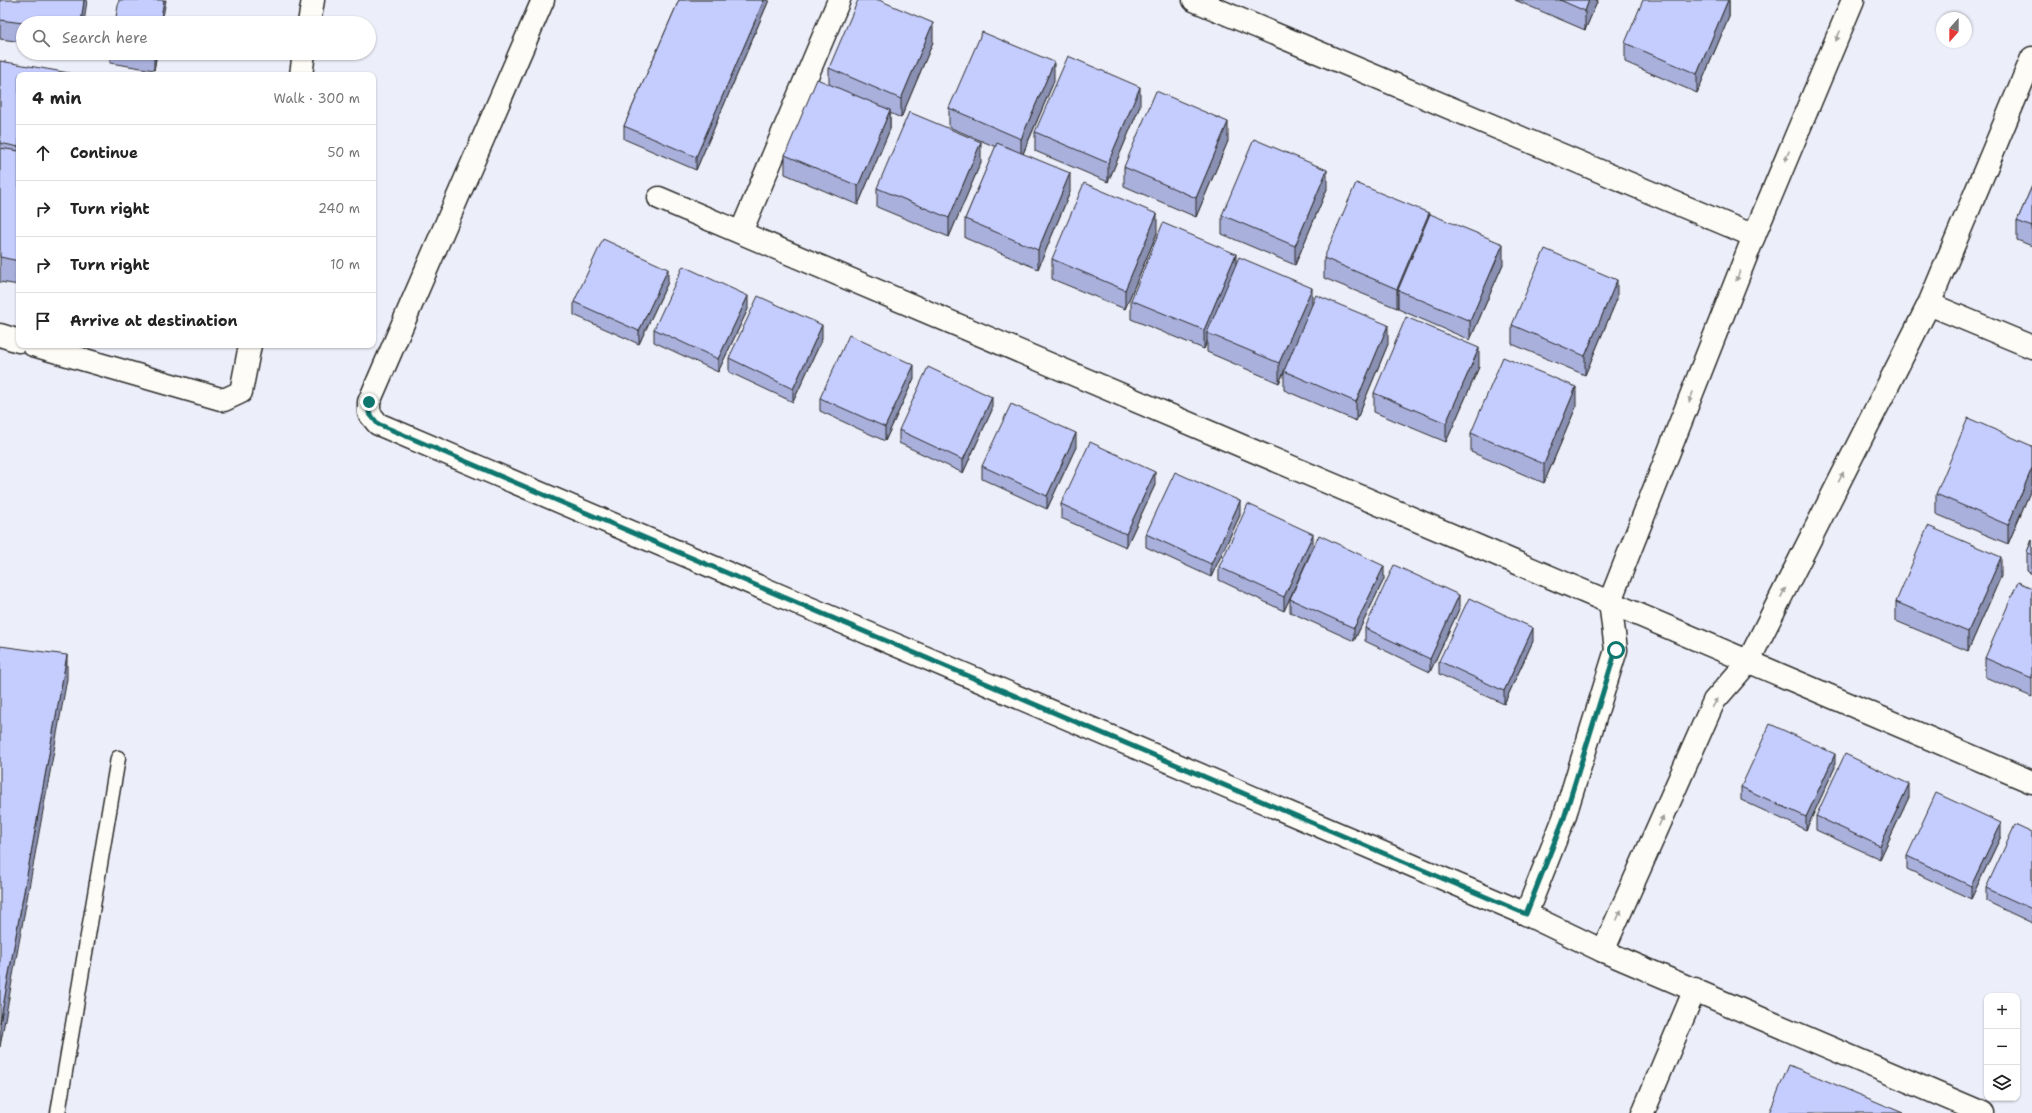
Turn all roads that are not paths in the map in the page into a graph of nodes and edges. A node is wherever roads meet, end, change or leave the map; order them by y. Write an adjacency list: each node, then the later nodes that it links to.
1 (313, 0): 6 (street)
2 (543, 0): 23 (street)
3 (839, 0): 11 (street)
4 (1194, 0): 12 (street)
5 (1852, 0): 12 (street, one-way to 12)
6 (310, 16)
7 (2032, 58): 13 (street)
8 (303, 60): 9 (street)
9 (301, 72)
10 (659, 198): 11 (street)
11 (741, 232): 19 (street)
12 (1754, 236): 19 (street, one-way to 19)
13 (1929, 304): 16 (street); 20 (street, one-way to 13)
14 (0, 335): 15 (street)
15 (16, 340)
16 (2032, 346)
17 (43, 348): 18 (street)
18 (249, 348)
19 (1610, 601): 20 (street); 23 (street)
20 (1748, 662): 22 (street); 24 (street, one-way to 20)
21 (118, 758): 26 (lane)
22 (2032, 782)
23 (1526, 914): 24 (street)
24 (1603, 951): 25 (street)
25 (1696, 990): 27 (street); 28 (street)
26 (58, 1113)
27 (1643, 1113)
28 (1983, 1113)

